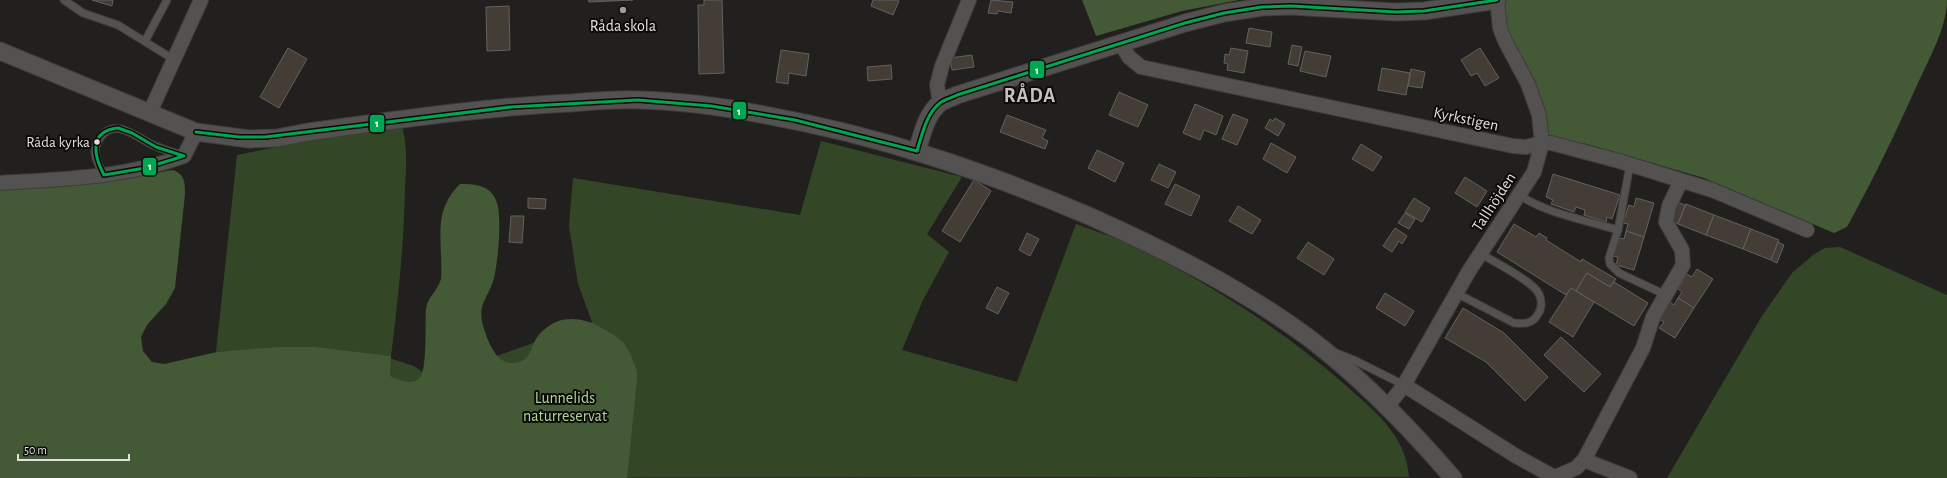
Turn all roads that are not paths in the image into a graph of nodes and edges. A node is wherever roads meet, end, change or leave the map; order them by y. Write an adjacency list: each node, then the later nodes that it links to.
1 (64, 0): 6 (lane)
2 (167, 0): 6 (lane)
3 (201, 0): 9 (street)
4 (969, 0): 10 (street)
5 (1497, 0): 7 (street); 13 (street, Tallhöjden)
6 (145, 41): 9 (lane)
7 (1121, 44): 10 (street); 13 (street, Kyrkstigen)
8 (0, 51): 11 (street)
9 (173, 59): 11 (street)
10 (940, 103): 14 (street)
11 (150, 112): 12 (street)
12 (196, 132): 14 (street); 15 (street)
13 (1542, 143): 16 (street, Kyrkstigen); 20 (street, Tallhöjden)
14 (917, 151): 26 (street)
15 (184, 156): 17 (street); 17 (lane)
16 (1630, 165): 18 (street, Kyrkstigen); 21 (lane)
17 (104, 175): 19 (street)
18 (1681, 181): 22 (street, Kyrkstigen); 25 (street)
19 (0, 183)
20 (1519, 195): 21 (lane); 23 (street, Tallhöjden)
21 (1618, 230): 25 (lane)
22 (1807, 230)
23 (1481, 254): 24 (street, Tallhöjden); 24 (lane)
24 (1456, 293): 27 (street, Tallhöjden)
25 (1666, 295): 29 (street)
26 (1330, 355): 27 (lane); 28 (street)
27 (1404, 384): 28 (street, Tallhöjden); 30 (street)
28 (1388, 406): 31 (street)
29 (1584, 460): 30 (street); 32 (street)
30 (1553, 477)
31 (1453, 478)
32 (1630, 478)

